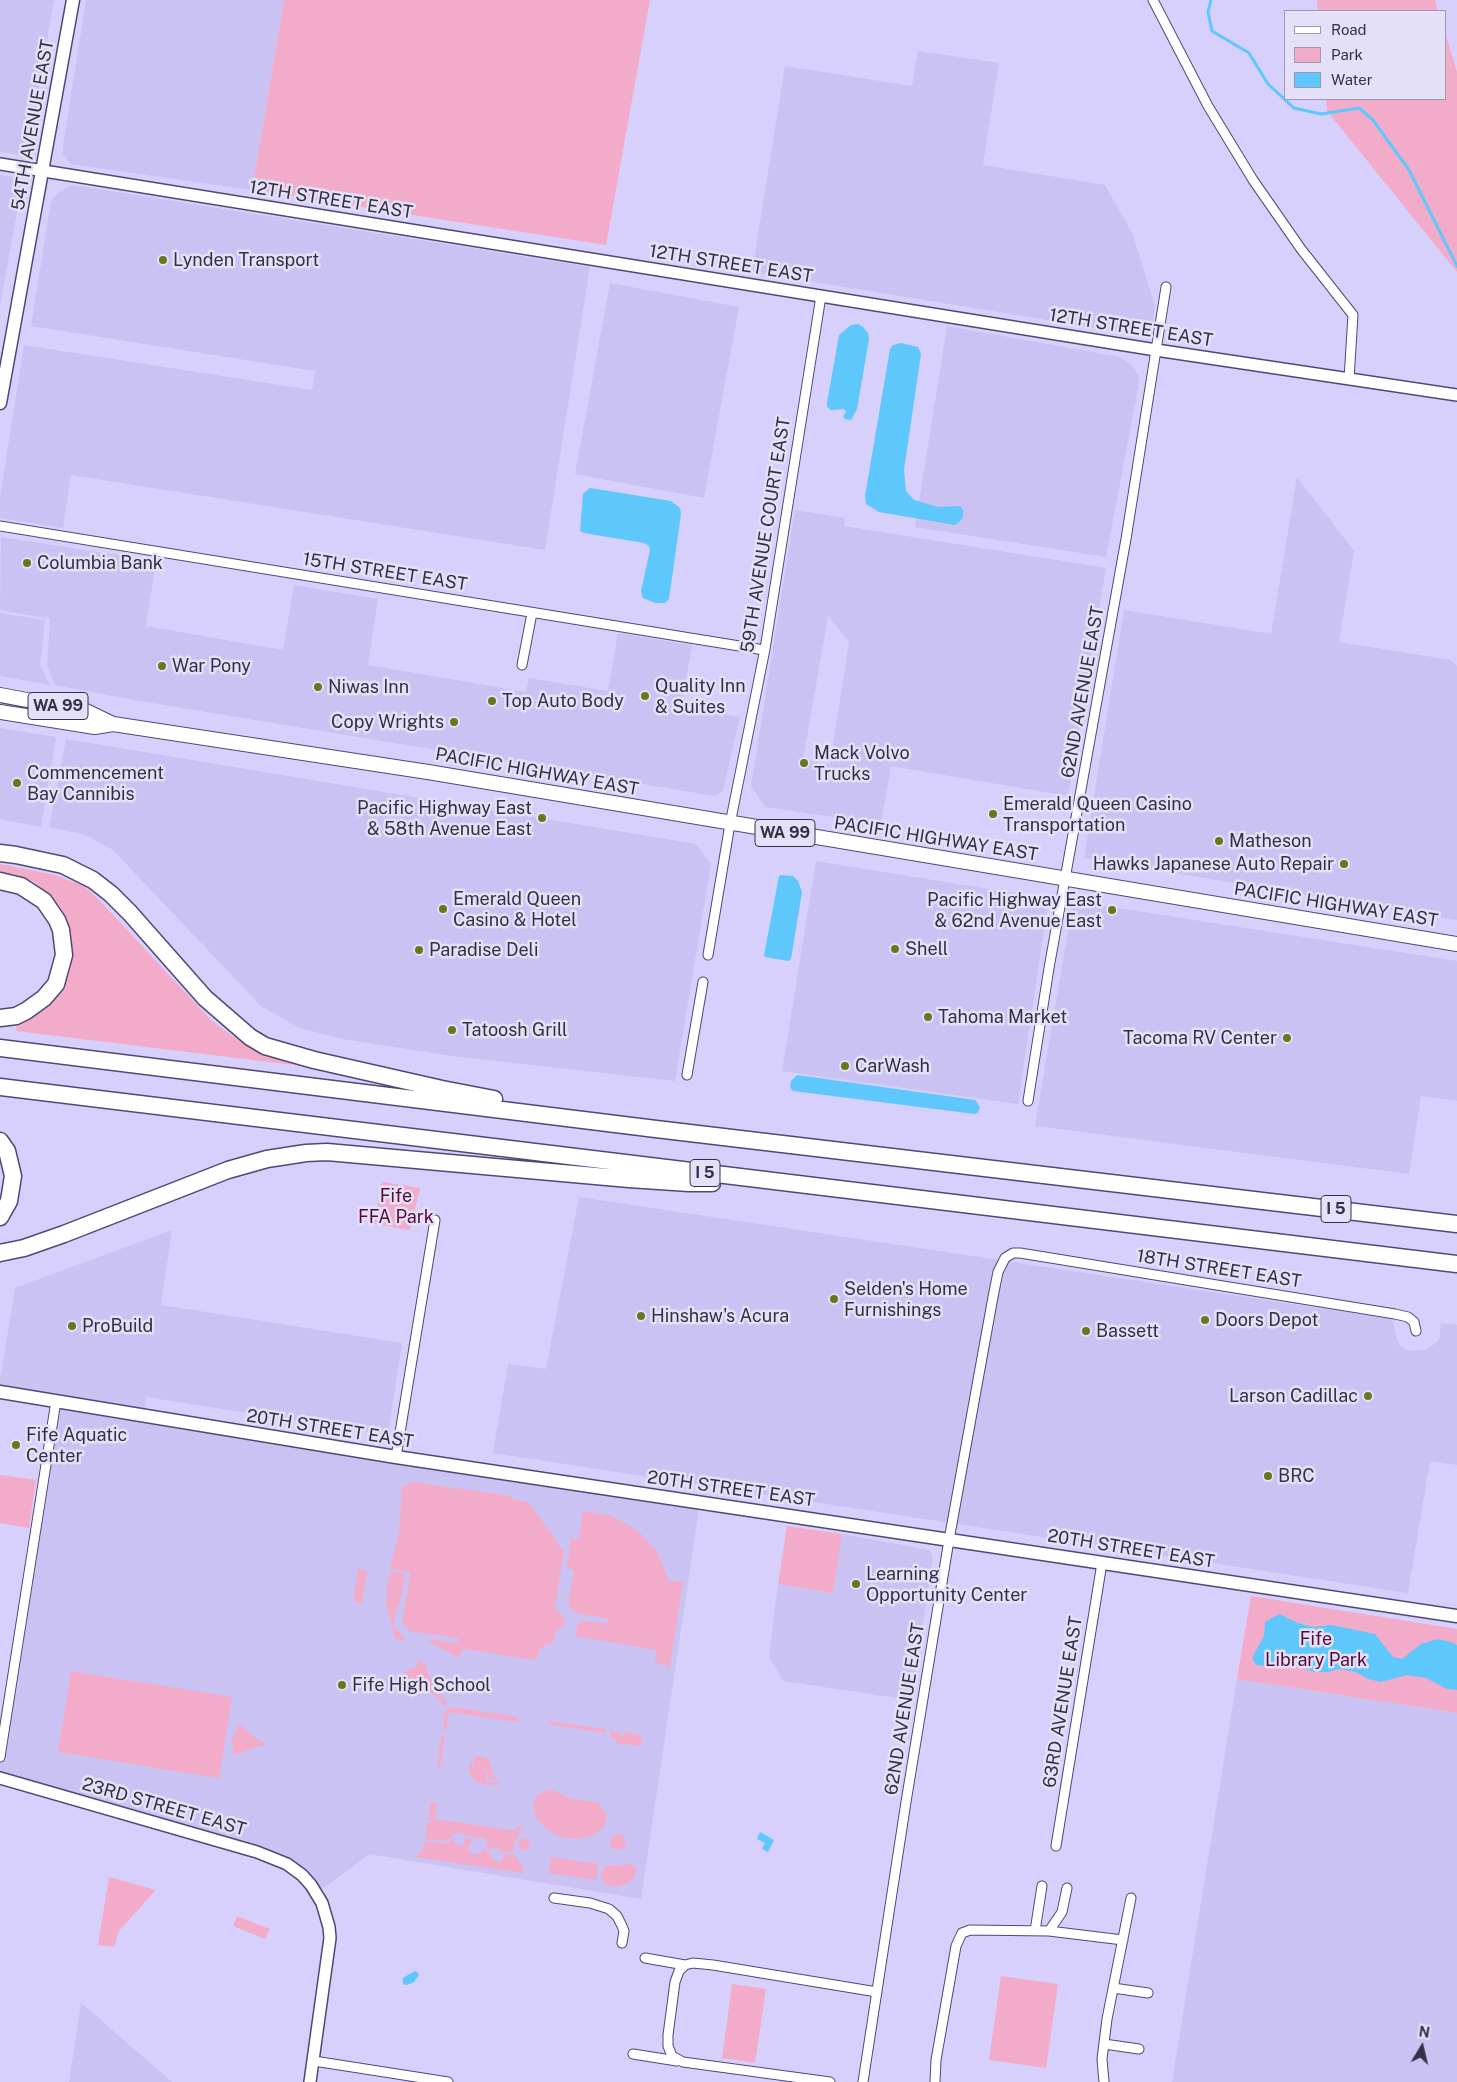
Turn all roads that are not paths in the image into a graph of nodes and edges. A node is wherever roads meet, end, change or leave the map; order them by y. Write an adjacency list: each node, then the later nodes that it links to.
1 (73, 0): 4 (main road, 54TH AVENUE EAST)
2 (1153, 0): 8 (street)
3 (0, 164): 4 (street, 12TH STREET EAST)
4 (43, 171): 6 (street, 12TH STREET EAST); 10 (main road, 54TH AVENUE EAST)
5 (1166, 287): 7 (street, 62ND AVENUE EAST)
6 (821, 296): 7 (street, 12TH STREET EAST); 13 (street, 59TH AVENUE COURT EAST)
7 (1156, 350): 8 (street, 12TH STREET EAST); 22 (street, 62ND AVENUE EAST)
8 (1349, 379): 9 (street, 12TH STREET EAST)
9 (1457, 395)
10 (0, 403)
11 (0, 526): 12 (street, 15TH STREET EAST)
12 (532, 613): 13 (street, 15TH STREET EAST); 14 (street)
13 (764, 650): 20 (street, 59TH AVENUE COURT EAST)
14 (522, 665)
15 (0, 695): 19 (main road, PACIFIC HIGHWAY EAST / WA 99)
16 (0, 712): 17 (main road, PACIFIC HIGHWAY EAST / WA 99)
17 (31, 717): 18 (main road); 19 (main road, PACIFIC HIGHWAY EAST / WA 99)
18 (0, 718)
19 (113, 724): 20 (main road, PACIFIC HIGHWAY EAST / WA 99)
20 (730, 824): 22 (main road, PACIFIC HIGHWAY EAST / WA 99); 25 (street, 59TH AVENUE COURT EAST)
21 (0, 853): 32 (highway)
22 (1065, 880): 24 (main road, PACIFIC HIGHWAY EAST / WA 99); 31 (street, 62ND AVENUE EAST)
23 (0, 881): 27 (highway)
24 (1457, 944)
25 (708, 955)
26 (703, 982): 29 (street)
27 (0, 1018)
28 (0, 1048): 32 (highway, I 5)
29 (687, 1075)
30 (0, 1087): 34 (highway, I 5)
31 (1028, 1101)
32 (656, 1129): 37 (highway, I 5)
33 (0, 1141): 35 (highway)
34 (770, 1181): 38 (highway); 40 (highway, I 5)
35 (0, 1217)
36 (435, 1220): 44 (street)
37 (1457, 1224)
38 (0, 1253)
39 (1008, 1255): 41 (street, 18TH STREET EAST); 45 (street, 62ND AVENUE EAST)
40 (1457, 1264)
41 (1416, 1332)
42 (0, 1392): 43 (main road, 20TH STREET EAST)
43 (56, 1401): 44 (main road, 20TH STREET EAST); 48 (street)
44 (396, 1458): 45 (main road, 20TH STREET EAST)
45 (949, 1540): 46 (main road, 20TH STREET EAST); 62 (street, 62ND AVENUE EAST)
46 (1102, 1563): 47 (main road, 20TH STREET EAST); 50 (street, 63RD AVENUE EAST)
47 (1457, 1616)
48 (0, 1757)
49 (0, 1778): 67 (street, 23RD STREET EAST)
50 (1056, 1846)
51 (1042, 1886): 55 (street)
52 (1066, 1888): 56 (street)
53 (554, 1898): 58 (street)
54 (1131, 1898): 57 (street)
55 (1034, 1931): 56 (street); 73 (street)
56 (1049, 1931): 57 (street)
57 (1123, 1940): 61 (street)
58 (622, 1943)
59 (644, 1958): 60 (street)
60 (685, 1964): 62 (street); 68 (street)
61 (1113, 1988): 63 (street); 64 (street)
62 (877, 1992): 72 (street, 62ND AVENUE EAST)
63 (1148, 1993)
64 (1104, 2044): 65 (street); 74 (street)
65 (1139, 2049)
66 (633, 2054): 68 (street)
67 (314, 2061): 69 (street, 23RD STREET EAST); 70 (street)
68 (682, 2062): 71 (street)
69 (310, 2082)
70 (448, 2082)
71 (830, 2082)
72 (863, 2082)
73 (935, 2082)
74 (1103, 2082)

